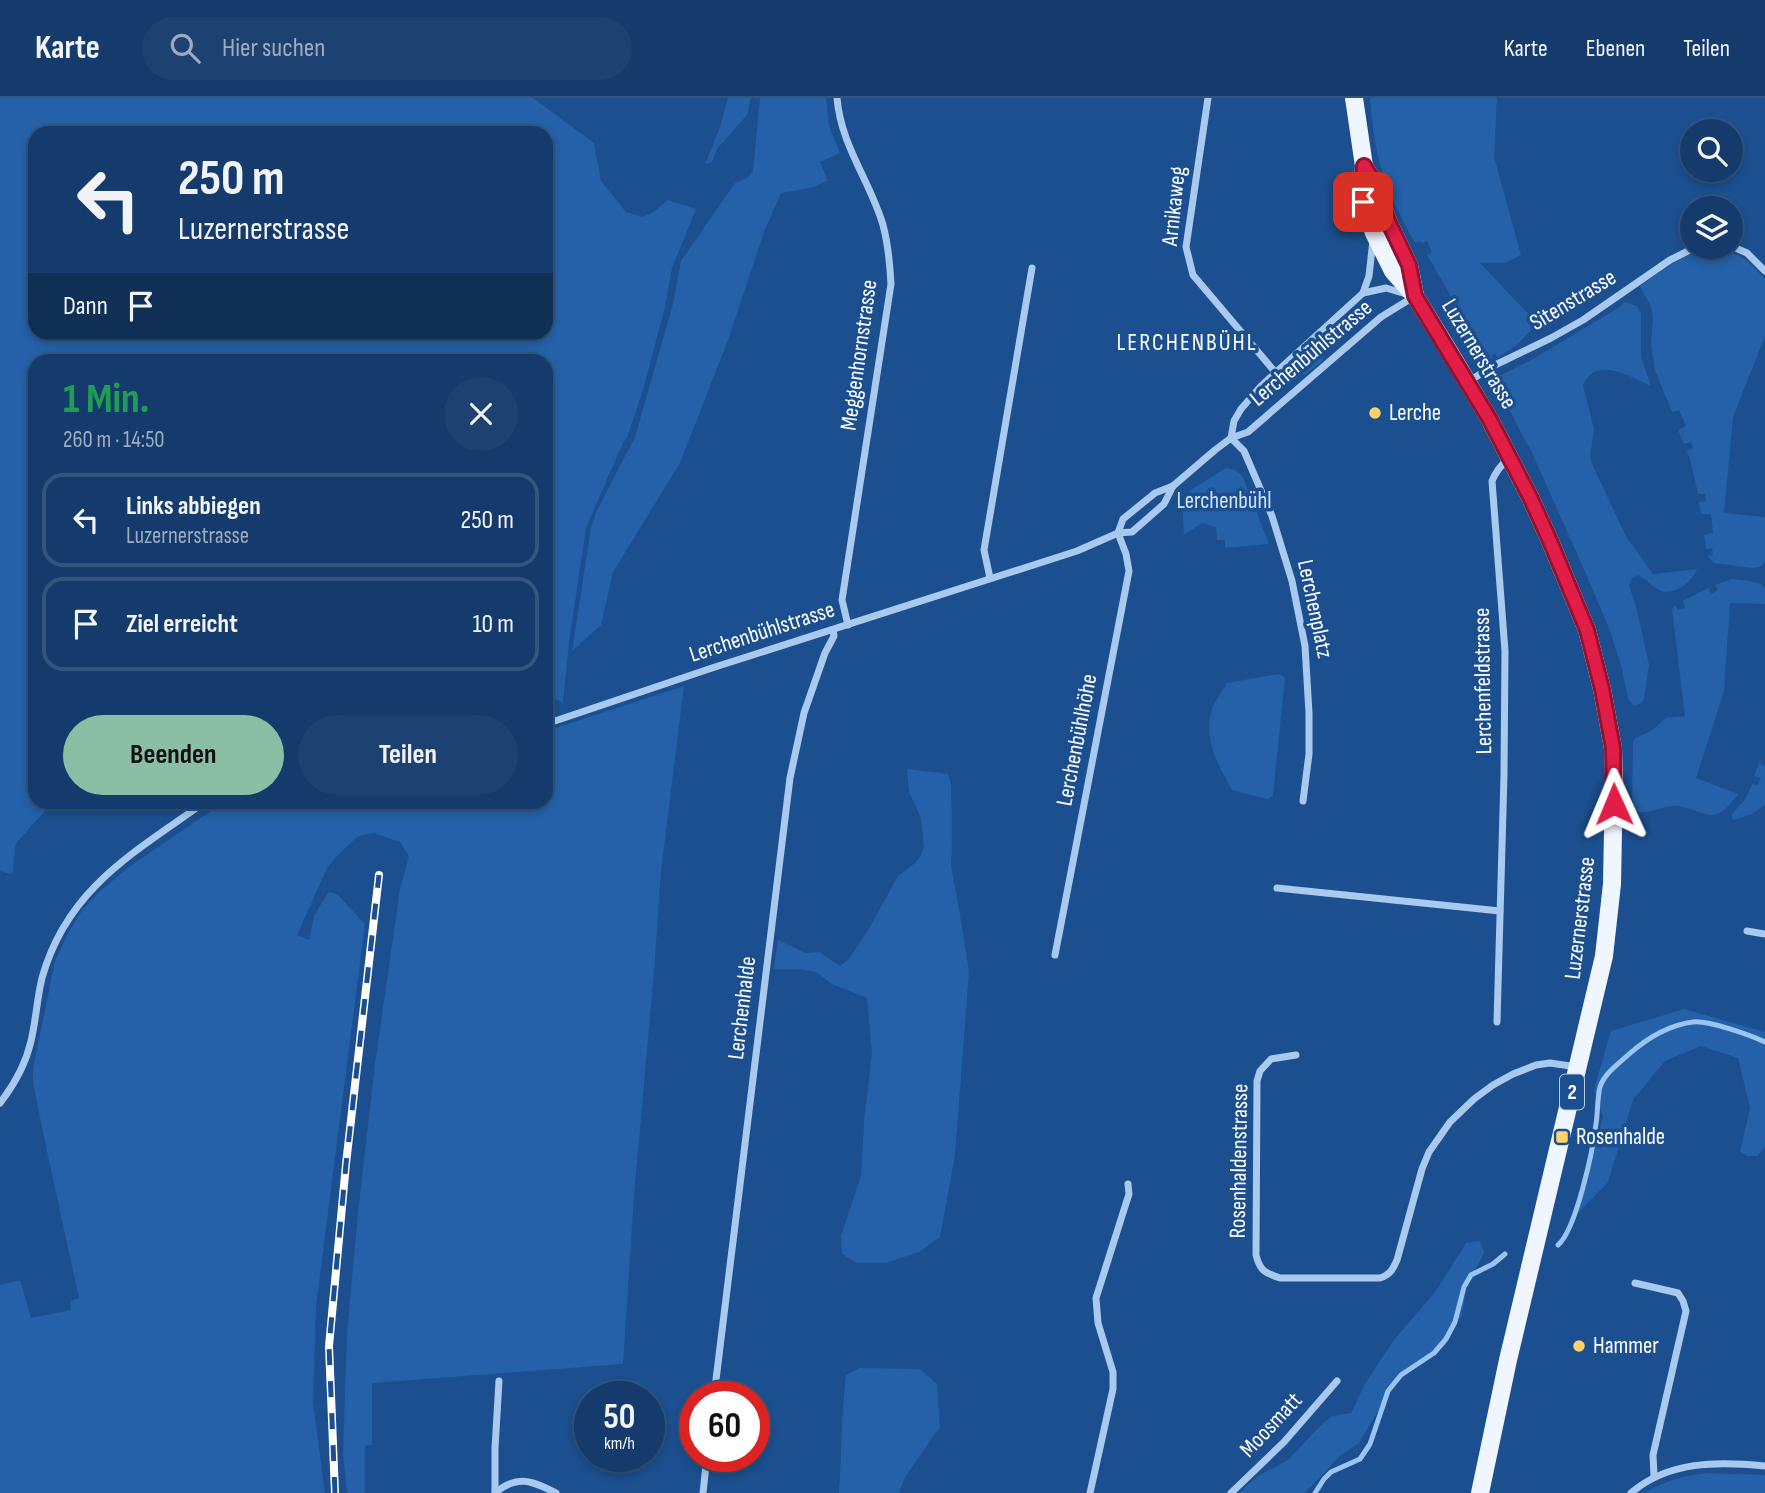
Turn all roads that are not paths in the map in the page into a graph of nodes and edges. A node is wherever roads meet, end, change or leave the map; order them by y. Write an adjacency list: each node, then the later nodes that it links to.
1 (837, 98): 19 (street, Meggenhornstrasse)
2 (1208, 98): 12 (street, Arnikaweg)
3 (1354, 98): 4 (main road, Luzernerstrasse / 2)
4 (1364, 166): 5 (main road, Luzernerstrasse); 11 (main road, Luzernerstrasse / 2)
5 (1374, 233): 10 (street); 11 (main road, Luzernerstrasse)
6 (1743, 251): 9 (street)
7 (1680, 255): 13 (street, Sitenstrasse)
8 (1032, 268): 18 (street)
9 (1765, 271)
10 (1363, 293): 11 (street); 12 (street, Lerchenbühlstrasse)
11 (1415, 296): 13 (main road, Luzernerstrasse / 2); 14 (street, Lerchenbühlstrasse)
12 (1275, 372): 14 (street, Lerchenbühlstrasse)
13 (1467, 382): 15 (main road, Luzernerstrasse / 2)
14 (1231, 438): 16 (street, Lerchenbühlstrasse); 22 (street, Lerchenplatz)
15 (1510, 458): 25 (street, Lerchenfeldstrasse); 31 (main road, Luzernerstrasse / 2)
16 (1173, 486): 17 (street, Lerchenbühlstrasse); 17 (street, Lerchenbühlstrasse)
17 (1118, 533): 18 (street, Lerchenbühlstrasse); 28 (street, Lerchenbühlhöhe)
18 (990, 578): 19 (street, Lerchenbühlstrasse)
19 (848, 625): 20 (street, Lerchenbühlstrasse)
20 (833, 630): 21 (street, Lerchenbühlstrasse); 36 (street, Lerchenhalde)
21 (553, 722)
22 (1303, 801)
23 (195, 809): 32 (street)
24 (1276, 888): 25 (street)
25 (1500, 911): 29 (street, Lerchenfeldstrasse)
26 (1747, 931): 27 (street)
27 (1765, 934)
28 (1055, 955)
29 (1497, 1022)
30 (1296, 1055): 31 (street, Rosenhaldenstrasse)
31 (1578, 1067): 46 (main road, Luzernerstrasse / 2)
32 (0, 1103)
33 (1128, 1184): 44 (street)
34 (1635, 1283): 40 (street)
35 (499, 1381): 41 (street)
36 (716, 1381)
37 (1336, 1381): 45 (street, Moosmatt)
38 (1765, 1466): 40 (street)
39 (705, 1472): 43 (street)
40 (1654, 1476): 47 (street)
41 (495, 1493): 42 (street)
42 (556, 1493)
43 (703, 1493)
44 (1090, 1493)
45 (1231, 1493)
46 (1480, 1493)
47 (1631, 1493)

